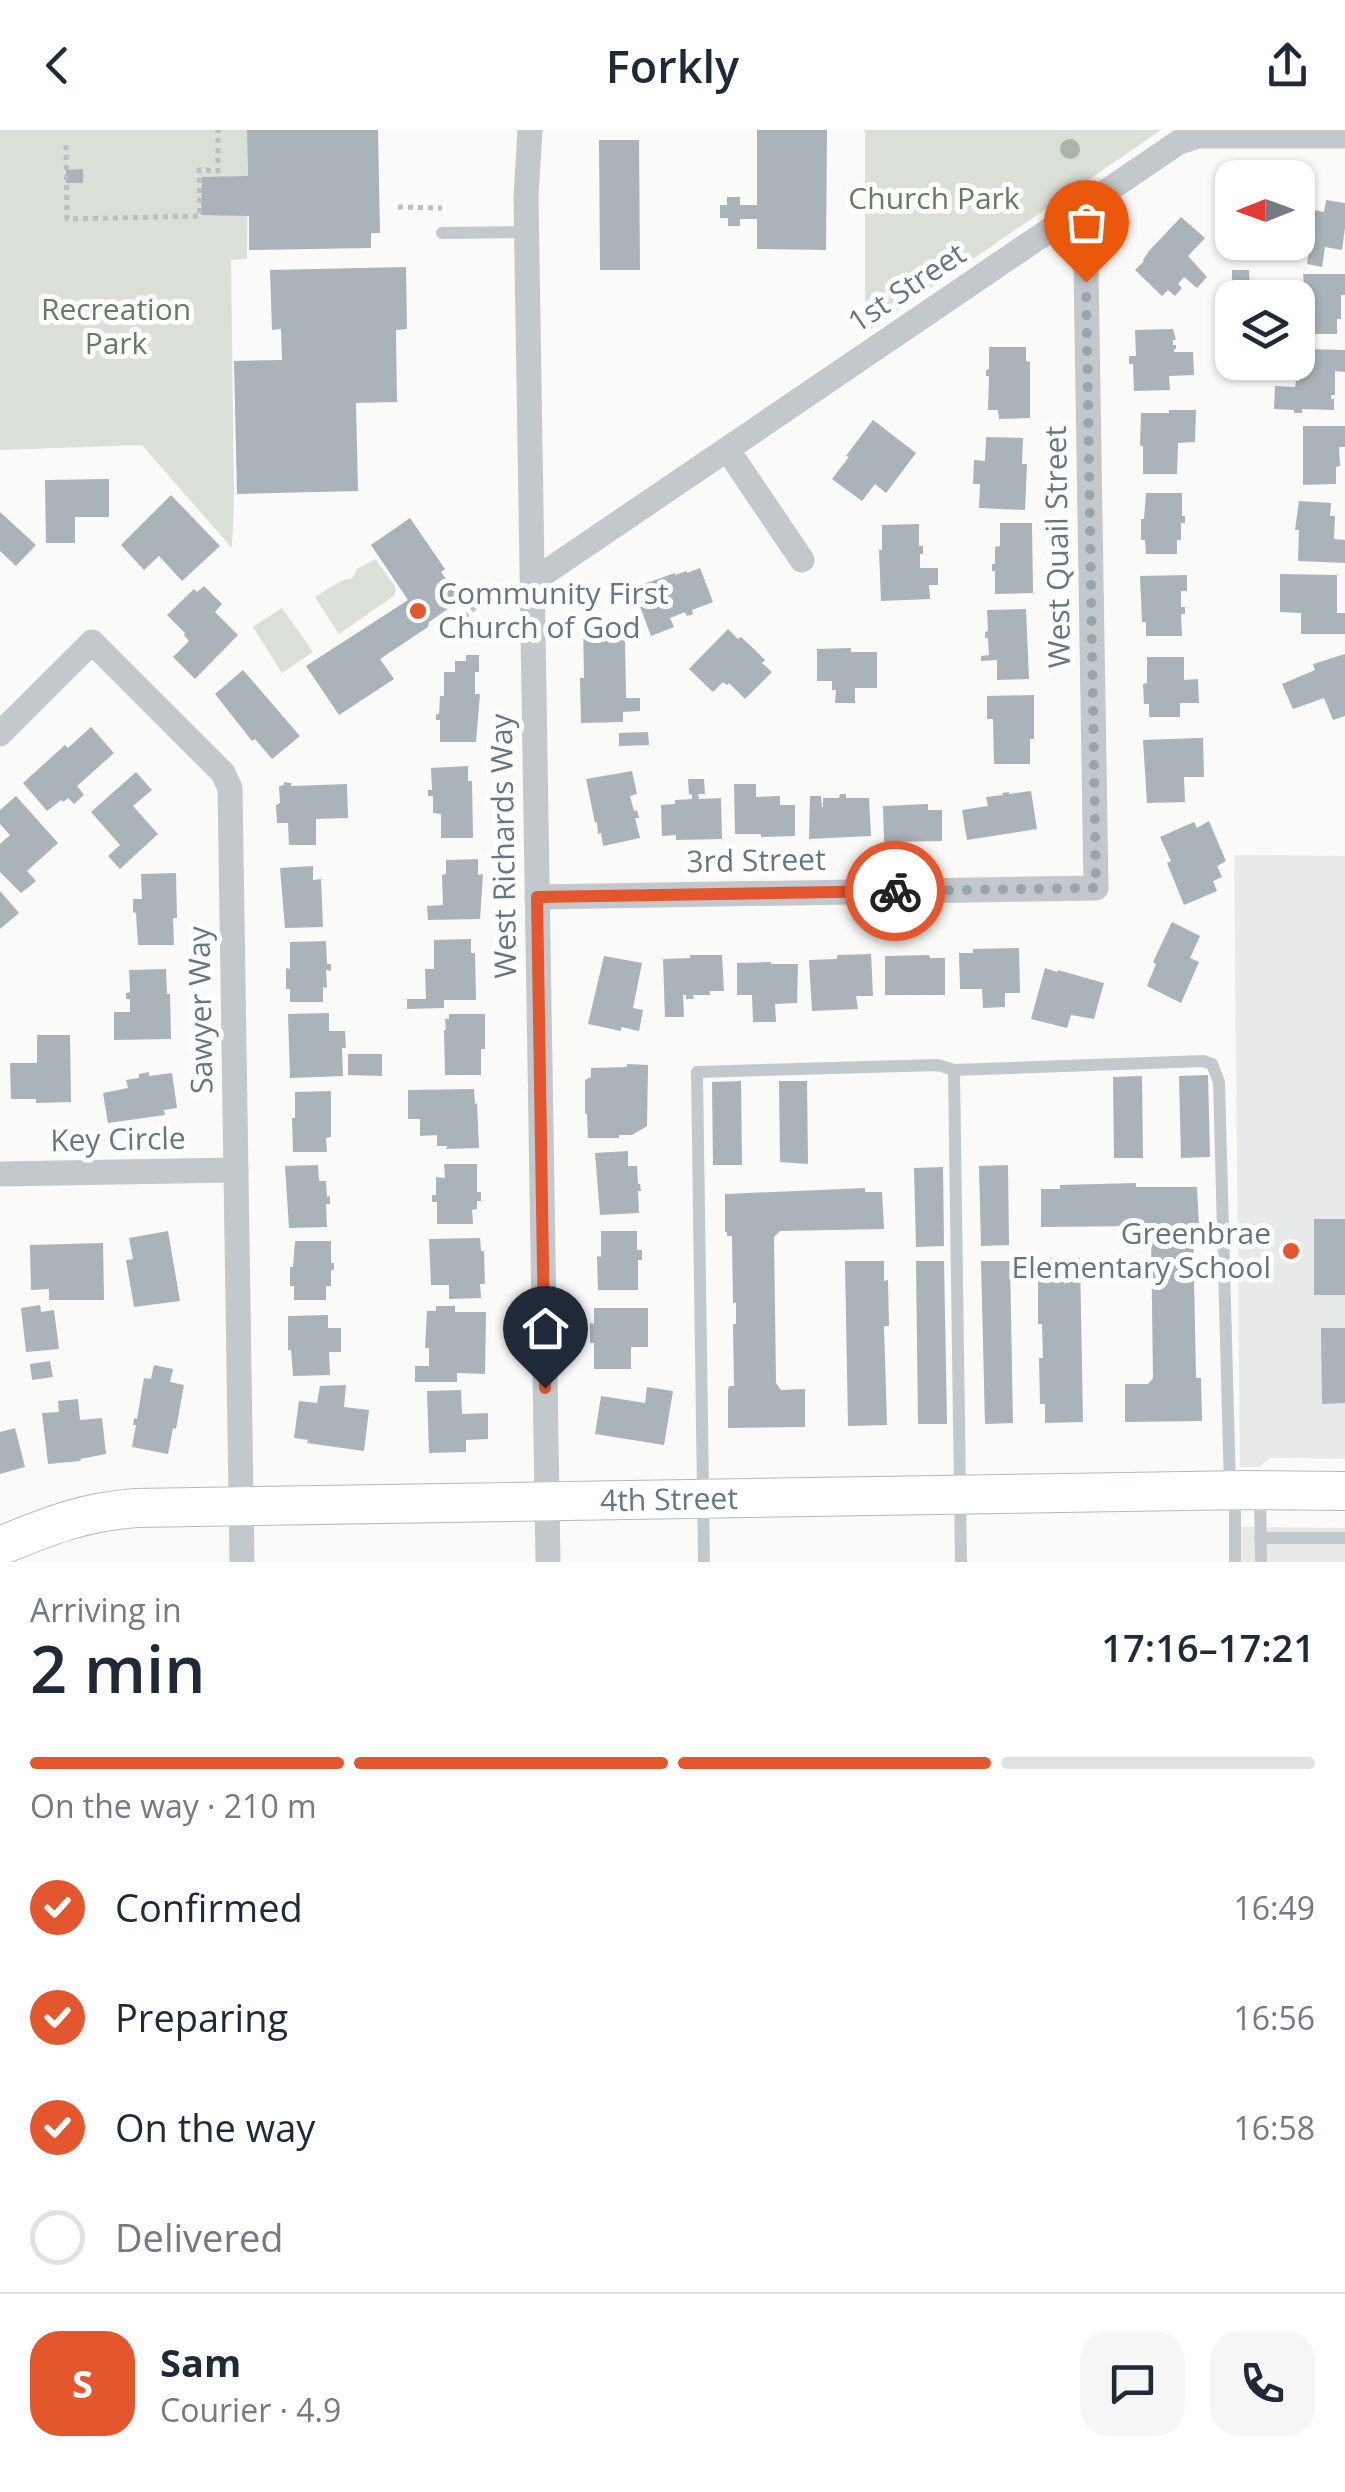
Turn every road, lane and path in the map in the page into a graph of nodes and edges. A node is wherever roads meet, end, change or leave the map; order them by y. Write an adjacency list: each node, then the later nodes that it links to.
1 (218, 130): 4 (path)
2 (530, 130): 9 (street, West Richards Way)
3 (1345, 136): 5 (street, 1st Street)
4 (66, 145)
5 (1085, 206): 10 (street, 1st Street); 16 (street, West Quail Street)
6 (398, 208): 7 (path)
7 (442, 208)
8 (442, 232): 9 (lane)
9 (526, 232): 12 (street, West Richards Way)
10 (727, 449): 11 (street); 12 (street, 1st Street)
11 (802, 560)
12 (533, 581): 17 (street, West Richards Way)
13 (493, 592): 14 (path)
14 (464, 617)
15 (0, 734): 19 (street, Sawyer Way)
16 (1096, 888): 17 (street, 3rd Street)
17 (537, 897): 25 (street, West Richards Way)
18 (954, 1070): 21 (lane); 23 (lane); 24 (lane)
19 (236, 1170): 20 (street, Key Circle); 26 (street, Sawyer Way)
20 (0, 1174)
21 (1241, 1490): 22 (street, 4th Street); 23 (street, 4th Street); 27 (lane); 34 (lane)
22 (1345, 1491)
23 (960, 1495): 24 (street, 4th Street); 33 (lane)
24 (703, 1499): 25 (street, 4th Street); 32 (lane)
25 (547, 1502): 26 (street, 4th Street); 31 (street, West Richards Way)
26 (242, 1506): 29 (street, 4th Street); 30 (street, Sawyer Way)
27 (1260, 1538): 28 (lane); 35 (lane)
28 (1345, 1538)
29 (0, 1546)
30 (242, 1562)
31 (548, 1562)
32 (704, 1562)
33 (961, 1562)
34 (1235, 1562)
35 (1261, 1562)

